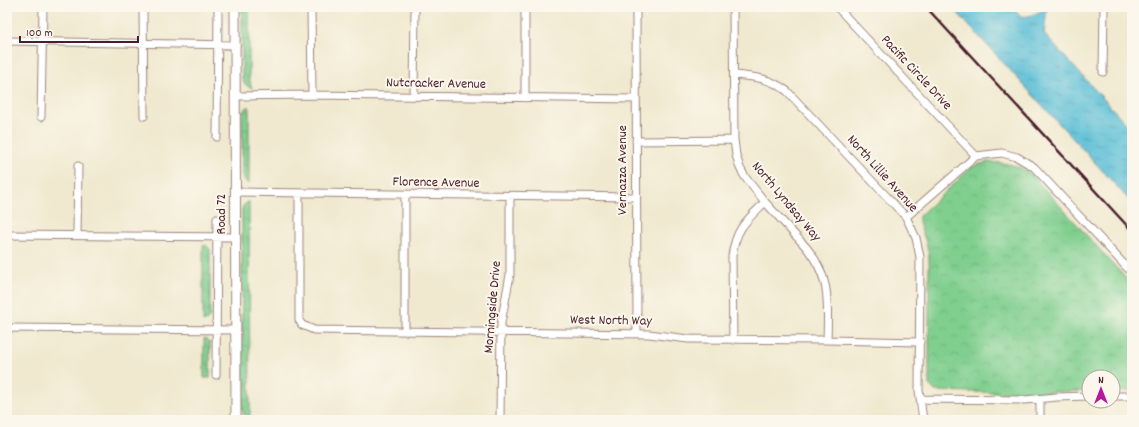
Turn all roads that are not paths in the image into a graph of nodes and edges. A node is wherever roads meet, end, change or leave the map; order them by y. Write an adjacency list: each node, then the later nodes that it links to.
1 (43, 7): 13 (street)
2 (143, 7): 14 (street)
3 (218, 7): 15 (street)
4 (235, 7): 16 (street, Road 72)
5 (311, 7): 19 (street)
6 (415, 7): 21 (street)
7 (525, 7): 22 (street)
8 (636, 7): 23 (street, Vernazza Avenue)
9 (733, 7): 18 (street, North Lyndsay Way)
10 (837, 7): 29 (street, Pacific Circle Drive)
11 (1104, 7): 17 (street)
12 (7, 41): 13 (street)
13 (43, 42): 14 (street); 25 (street)
14 (142, 44): 15 (street); 24 (street)
15 (218, 45): 16 (street); 26 (street)
16 (236, 45): 20 (street, Road 72)
17 (1103, 72)
18 (734, 75): 28 (street, North Lyndsay Way); 37 (street, North Lillie Avenue)
19 (312, 95): 20 (street, Nutcracker Avenue); 21 (street, Nutcracker Avenue)
20 (236, 96): 31 (street, Road 72)
21 (414, 96): 22 (street, Nutcracker Avenue)
22 (524, 98): 23 (street, Nutcracker Avenue)
23 (636, 100): 27 (street, Vernazza Avenue)
24 (144, 116)
25 (41, 117)
26 (217, 137)
27 (636, 140): 28 (street); 35 (street, Vernazza Avenue)
28 (734, 140): 36 (street, North Lyndsay Way)
29 (976, 156): 37 (street); 43 (street)
30 (78, 166): 40 (street)
31 (236, 192): 32 (street, Florence Avenue); 42 (street, Road 72)
32 (299, 194): 33 (street, Florence Avenue); 47 (street, West North Way)
33 (406, 195): 34 (street, Florence Avenue); 47 (street)
34 (510, 197): 35 (street, Florence Avenue); 48 (street, Morningside Drive)
35 (636, 197): 49 (street, Vernazza Avenue)
36 (765, 202): 50 (street); 51 (street, North Lyndsay Way)
37 (906, 217): 52 (street, North Lillie Avenue)
38 (217, 219): 41 (street)
39 (7, 235): 40 (street)
40 (77, 235): 41 (street)
41 (217, 237): 42 (street); 45 (street)
42 (236, 237): 46 (street, Road 72)
43 (1132, 273)
44 (7, 328): 45 (street)
45 (217, 330): 46 (street); 53 (street)
46 (235, 330): 59 (street, Road 72)
47 (405, 331): 48 (street, West North Way)
48 (501, 333): 49 (street, West North Way); 60 (street, Morningside Drive)
49 (637, 334): 50 (street, West North Way)
50 (733, 340): 51 (street, West North Way)
51 (827, 340): 52 (street, West North Way)
52 (920, 342): 57 (street, North Lillie Avenue)
53 (216, 376)
54 (1081, 396): 58 (street)
55 (1121, 396): 56 (street)
56 (1132, 396)
57 (920, 399): 58 (street); 61 (street, North Lillie Avenue)
58 (1040, 399): 62 (street)
59 (236, 420)
60 (500, 420)
61 (923, 420)
62 (1040, 420)

